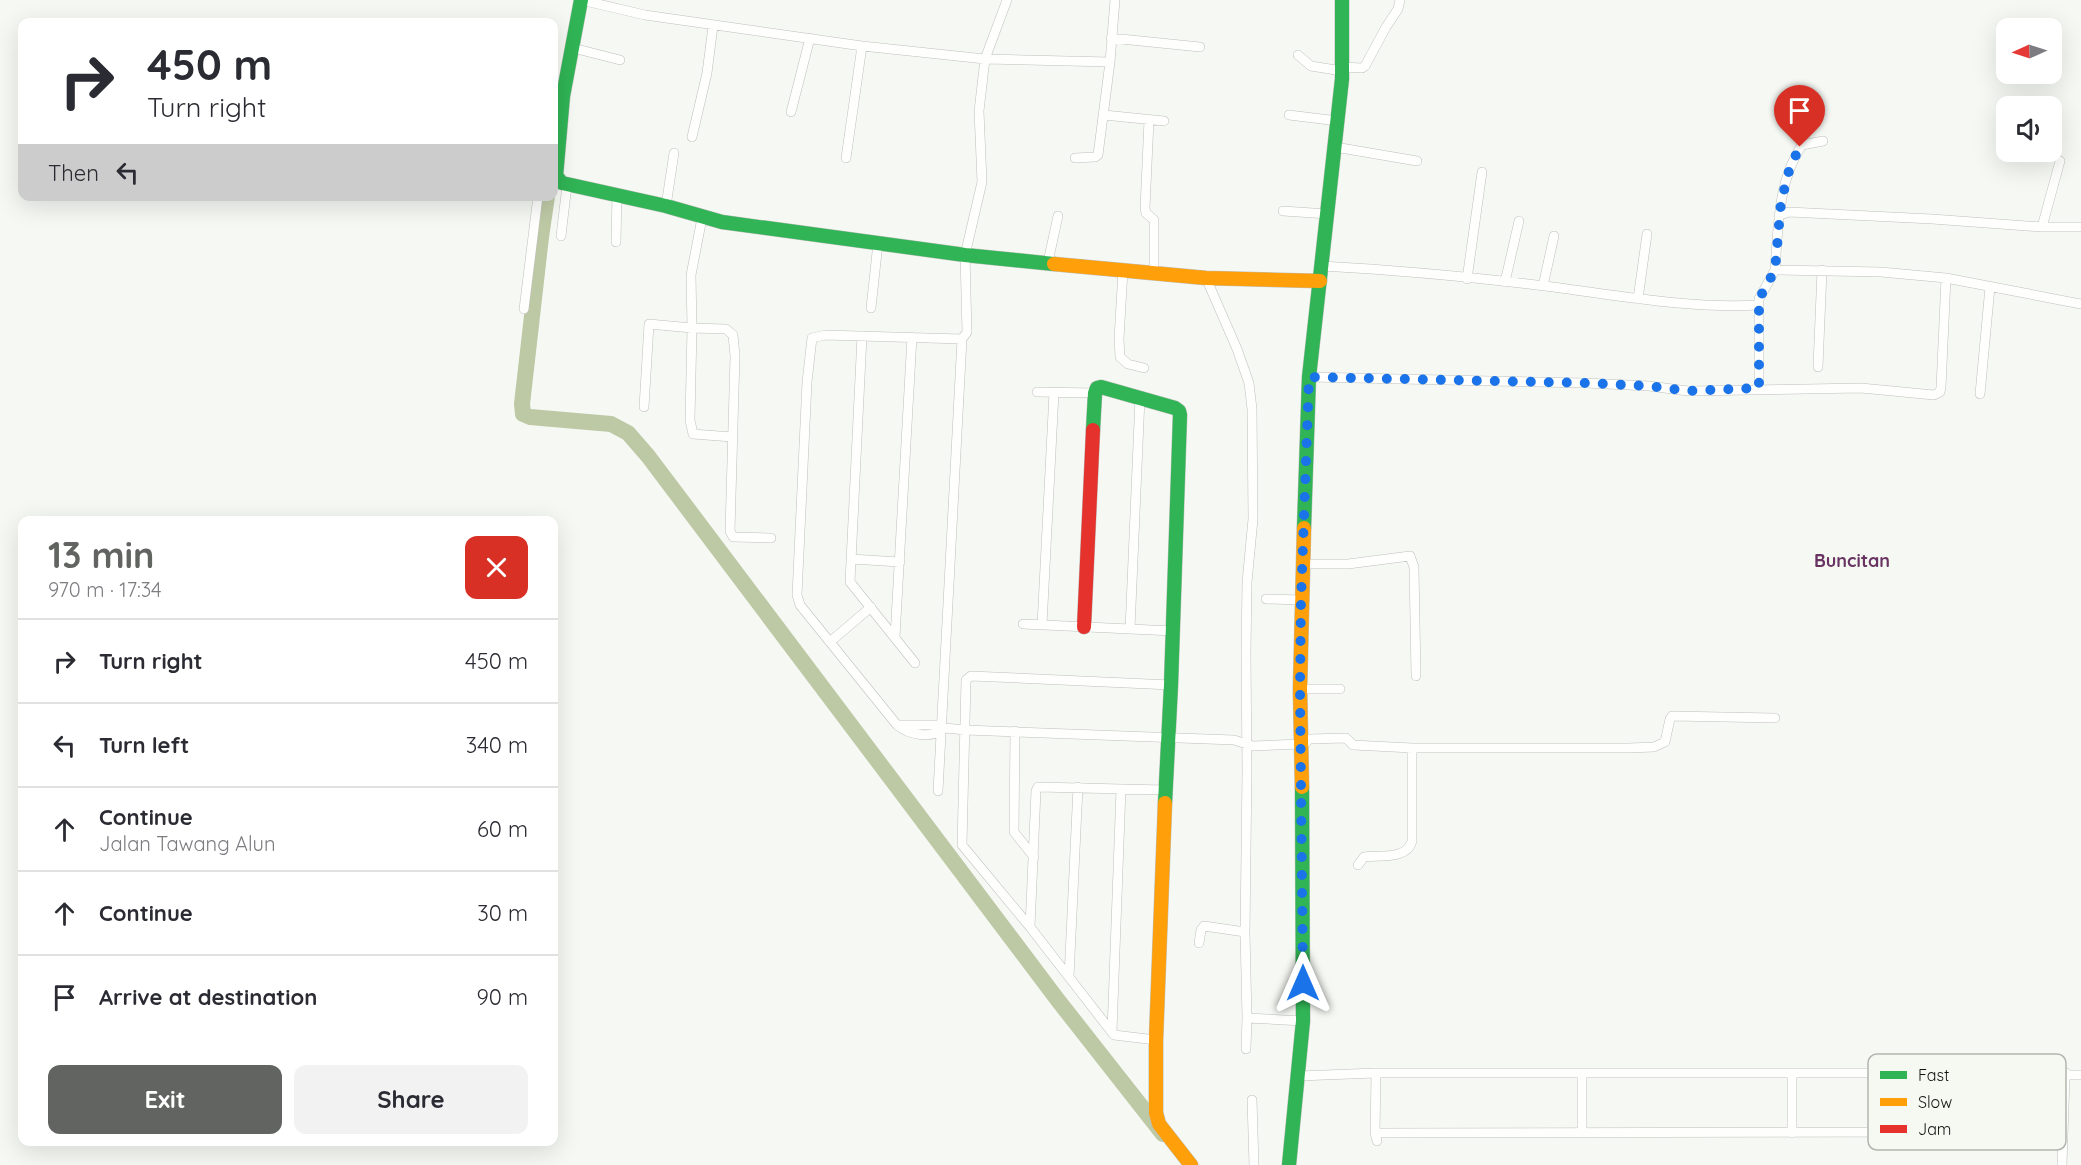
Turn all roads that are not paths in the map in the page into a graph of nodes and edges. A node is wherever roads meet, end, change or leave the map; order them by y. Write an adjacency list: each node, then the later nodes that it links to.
1 (581, 0): 6 (street); 11 (street)
2 (1007, 0): 13 (street)
3 (1114, 0): 8 (street)
4 (1342, 0): 16 (street)
5 (1400, 0): 16 (street)
6 (713, 26): 7 (street); 23 (street)
7 (810, 38): 9 (street); 17 (street)
8 (1111, 38): 10 (street); 15 (street)
9 (862, 46): 13 (street); 27 (street)
10 (1200, 47)
11 (573, 48): 14 (street); 32 (street)
12 (1298, 55): 16 (street)
13 (990, 59): 15 (street); 49 (street)
14 (621, 60)
15 (1110, 62): 18 (street)
16 (1342, 69): 22 (street)
17 (791, 112)
18 (1104, 114): 20 (street); 28 (street)
19 (1289, 115): 22 (street)
20 (1149, 120): 21 (street); 55 (street)
21 (1164, 121)
22 (1338, 121): 25 (street)
23 (692, 137)
24 (1823, 141): 38 (street)
25 (1335, 147): 29 (street); 37 (street)
26 (674, 153): 35 (street)
27 (846, 158)
28 (1075, 158)
29 (1417, 161)
30 (2060, 162): 42 (street)
31 (1482, 172): 58 (street)
32 (559, 179): 33 (street); 45 (street)
33 (617, 194): 35 (street); 47 (street)
34 (537, 201): 67 (street)
35 (666, 206): 40 (street)
36 (1283, 211): 37 (street)
37 (1328, 214): 51 (street)
38 (1780, 215): 42 (street); 53 (street)
39 (1058, 216): 50 (street)
40 (702, 218): 48 (street); 68 (street)
41 (1519, 221): 60 (street)
42 (2042, 227): 43 (street)
43 (2081, 227)
44 (1647, 234): 63 (street)
45 (561, 236)
46 (1554, 236): 61 (street)
47 (615, 242)
48 (878, 243): 49 (street); 66 (street)
49 (971, 255): 50 (street); 71 (street)
50 (1048, 262): 52 (street)
51 (1322, 266): 58 (street); 59 (street)
52 (1123, 270): 55 (street); 73 (street)
53 (1775, 270): 54 (street); 65 (street)
54 (1822, 270): 57 (street); 72 (street)
55 (1154, 273): 56 (street)
56 (1211, 278): 59 (street); 106 (street)
57 (1946, 278): 62 (street); 75 (street)
58 (1467, 279): 60 (street)
59 (1320, 281): 74 (street)
60 (1505, 282): 61 (street)
61 (1543, 286): 63 (street)
62 (1990, 287): 64 (street); 79 (street)
63 (1638, 299): 65 (street)
64 (2081, 304)
65 (1758, 305): 75 (street)
66 (872, 308)
67 (524, 309)
68 (692, 328): 81 (street); 82 (street); 82 (street)
69 (862, 336): 70 (street); 84 (street); 96 (street)
70 (912, 337): 71 (street); 85 (street)
71 (962, 339): 103 (street)
72 (1818, 367)
73 (1144, 368)
74 (1309, 377): 75 (street); 86 (street)
75 (1759, 388)
76 (1037, 392): 77 (street)
77 (1054, 393): 78 (street); 91 (street)
78 (1095, 393): 80 (street); 92 (street)
79 (1980, 394)
80 (1140, 398): 93 (street); 94 (street)
81 (644, 407)
82 (732, 437): 83 (street)
83 (771, 538)
84 (851, 558): 85 (street); 89 (street)
85 (900, 562): 95 (street)
86 (1302, 564): 88 (street); 98 (street)
87 (1266, 599): 88 (street)
88 (1301, 600): 100 (street)
89 (871, 607): 95 (street); 96 (street)
90 (1023, 624): 91 (street)
91 (1042, 625): 92 (street)
92 (1084, 627): 93 (street)
93 (1130, 629): 94 (street)
94 (1173, 631): 99 (street)
95 (895, 637): 97 (street)
96 (831, 641): 103 (street)
97 (915, 663)
98 (1416, 676)
99 (1172, 685): 103 (street); 105 (street)
100 (1306, 689): 101 (street); 107 (street)
101 (1340, 689)
102 (1775, 718): 108 (street)
103 (950, 729): 104 (street); 112 (street); 115 (street)
104 (1015, 731): 105 (street); 113 (street)
105 (1168, 736): 106 (street); 111 (street)
106 (1247, 744): 107 (street); 116 (street)
107 (1301, 744): 108 (street); 120 (street)
108 (1412, 748): 114 (street)
109 (1078, 787): 110 (street); 113 (street); 118 (street)
110 (1121, 789): 111 (street); 121 (street)
111 (1165, 790): 122 (street)
112 (938, 791)
113 (1034, 857): 115 (street)
114 (1358, 865)
115 (1030, 927): 118 (street)
116 (1245, 933): 117 (street); 119 (street)
117 (1199, 943)
118 (1070, 977): 121 (street)
119 (1247, 1018): 120 (street); 123 (street)
120 (1303, 1021): 130 (street)
121 (1112, 1032): 122 (street)
122 (1156, 1040): 136 (street)
123 (1246, 1049)
124 (1376, 1073): 125 (street); 130 (street); 132 (street)
125 (1582, 1073): 126 (street); 132 (street)
126 (1792, 1073): 127 (street); 133 (street)
127 (1868, 1073)
128 (2066, 1075): 129 (street)
129 (2081, 1075)
130 (1302, 1076): 138 (street)
131 (1252, 1100): 137 (street)
132 (1582, 1133): 133 (street)
133 (1792, 1133): 134 (street)
134 (1868, 1133)
135 (2063, 1150): 139 (street)
136 (1191, 1165)
137 (1254, 1165)
138 (1289, 1165)
139 (2062, 1165)

